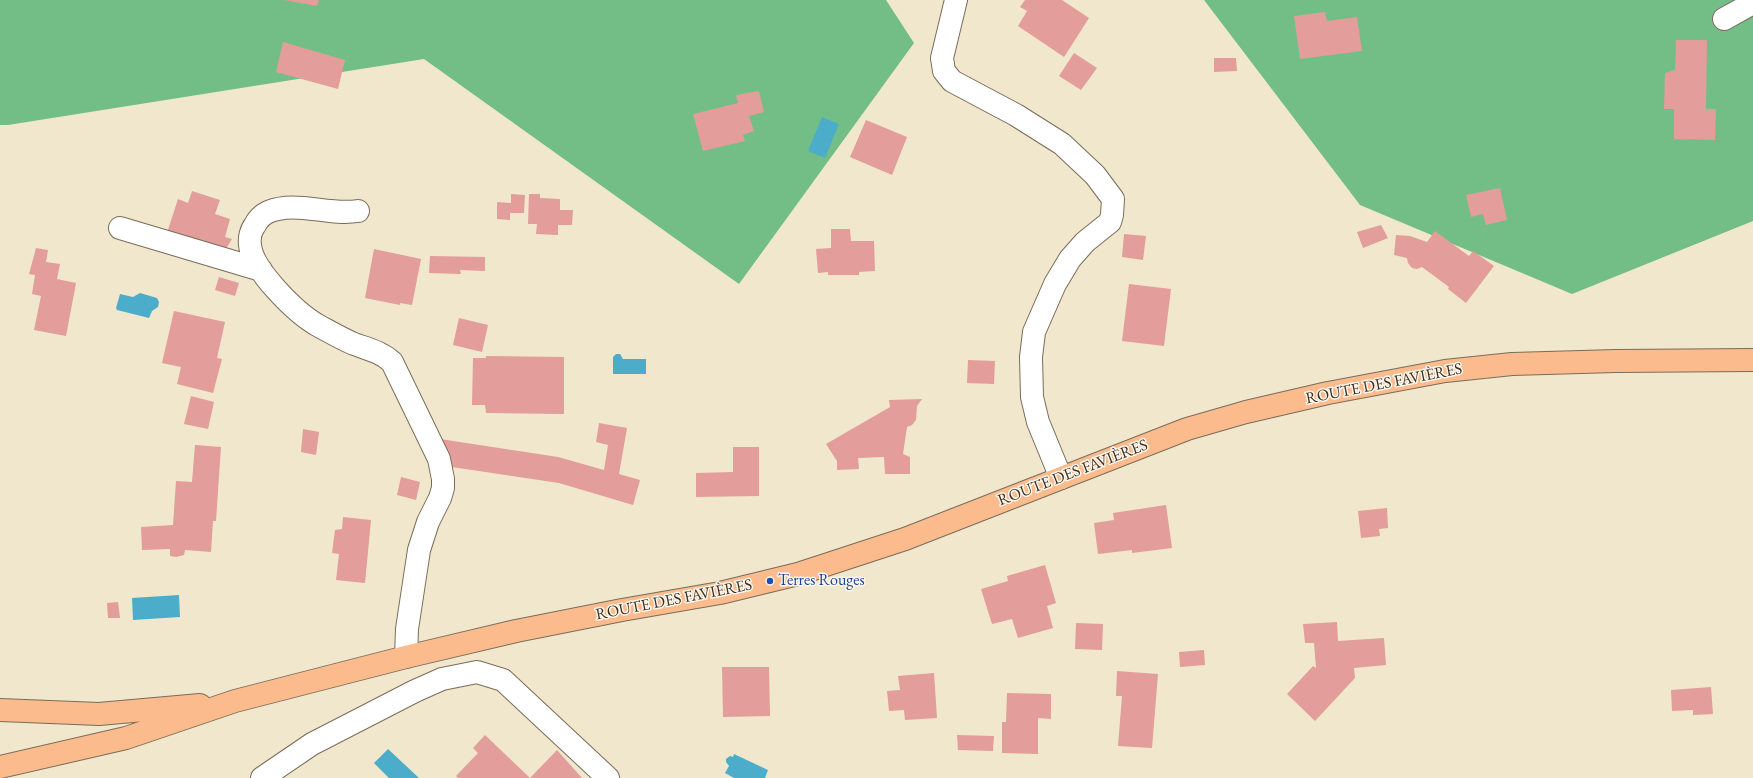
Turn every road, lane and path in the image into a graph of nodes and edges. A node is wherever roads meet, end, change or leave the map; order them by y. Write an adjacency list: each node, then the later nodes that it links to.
1 (956, 0): 8 (street)
2 (1753, 3): 3 (street)
3 (1724, 19)
4 (358, 211): 6 (street)
5 (120, 228): 6 (street)
6 (261, 270): 9 (street)
7 (1753, 360): 8 (main road, ROUTE DES FAVIÈRES)
8 (1061, 478): 9 (main road, ROUTE DES FAVIÈRES)
9 (406, 657): 10 (main road, ROUTE DES FAVIÈRES)
10 (235, 701): 11 (main road); 12 (main road)
11 (0, 710)
12 (0, 767)
13 (262, 778): 14 (street)
14 (608, 778)

